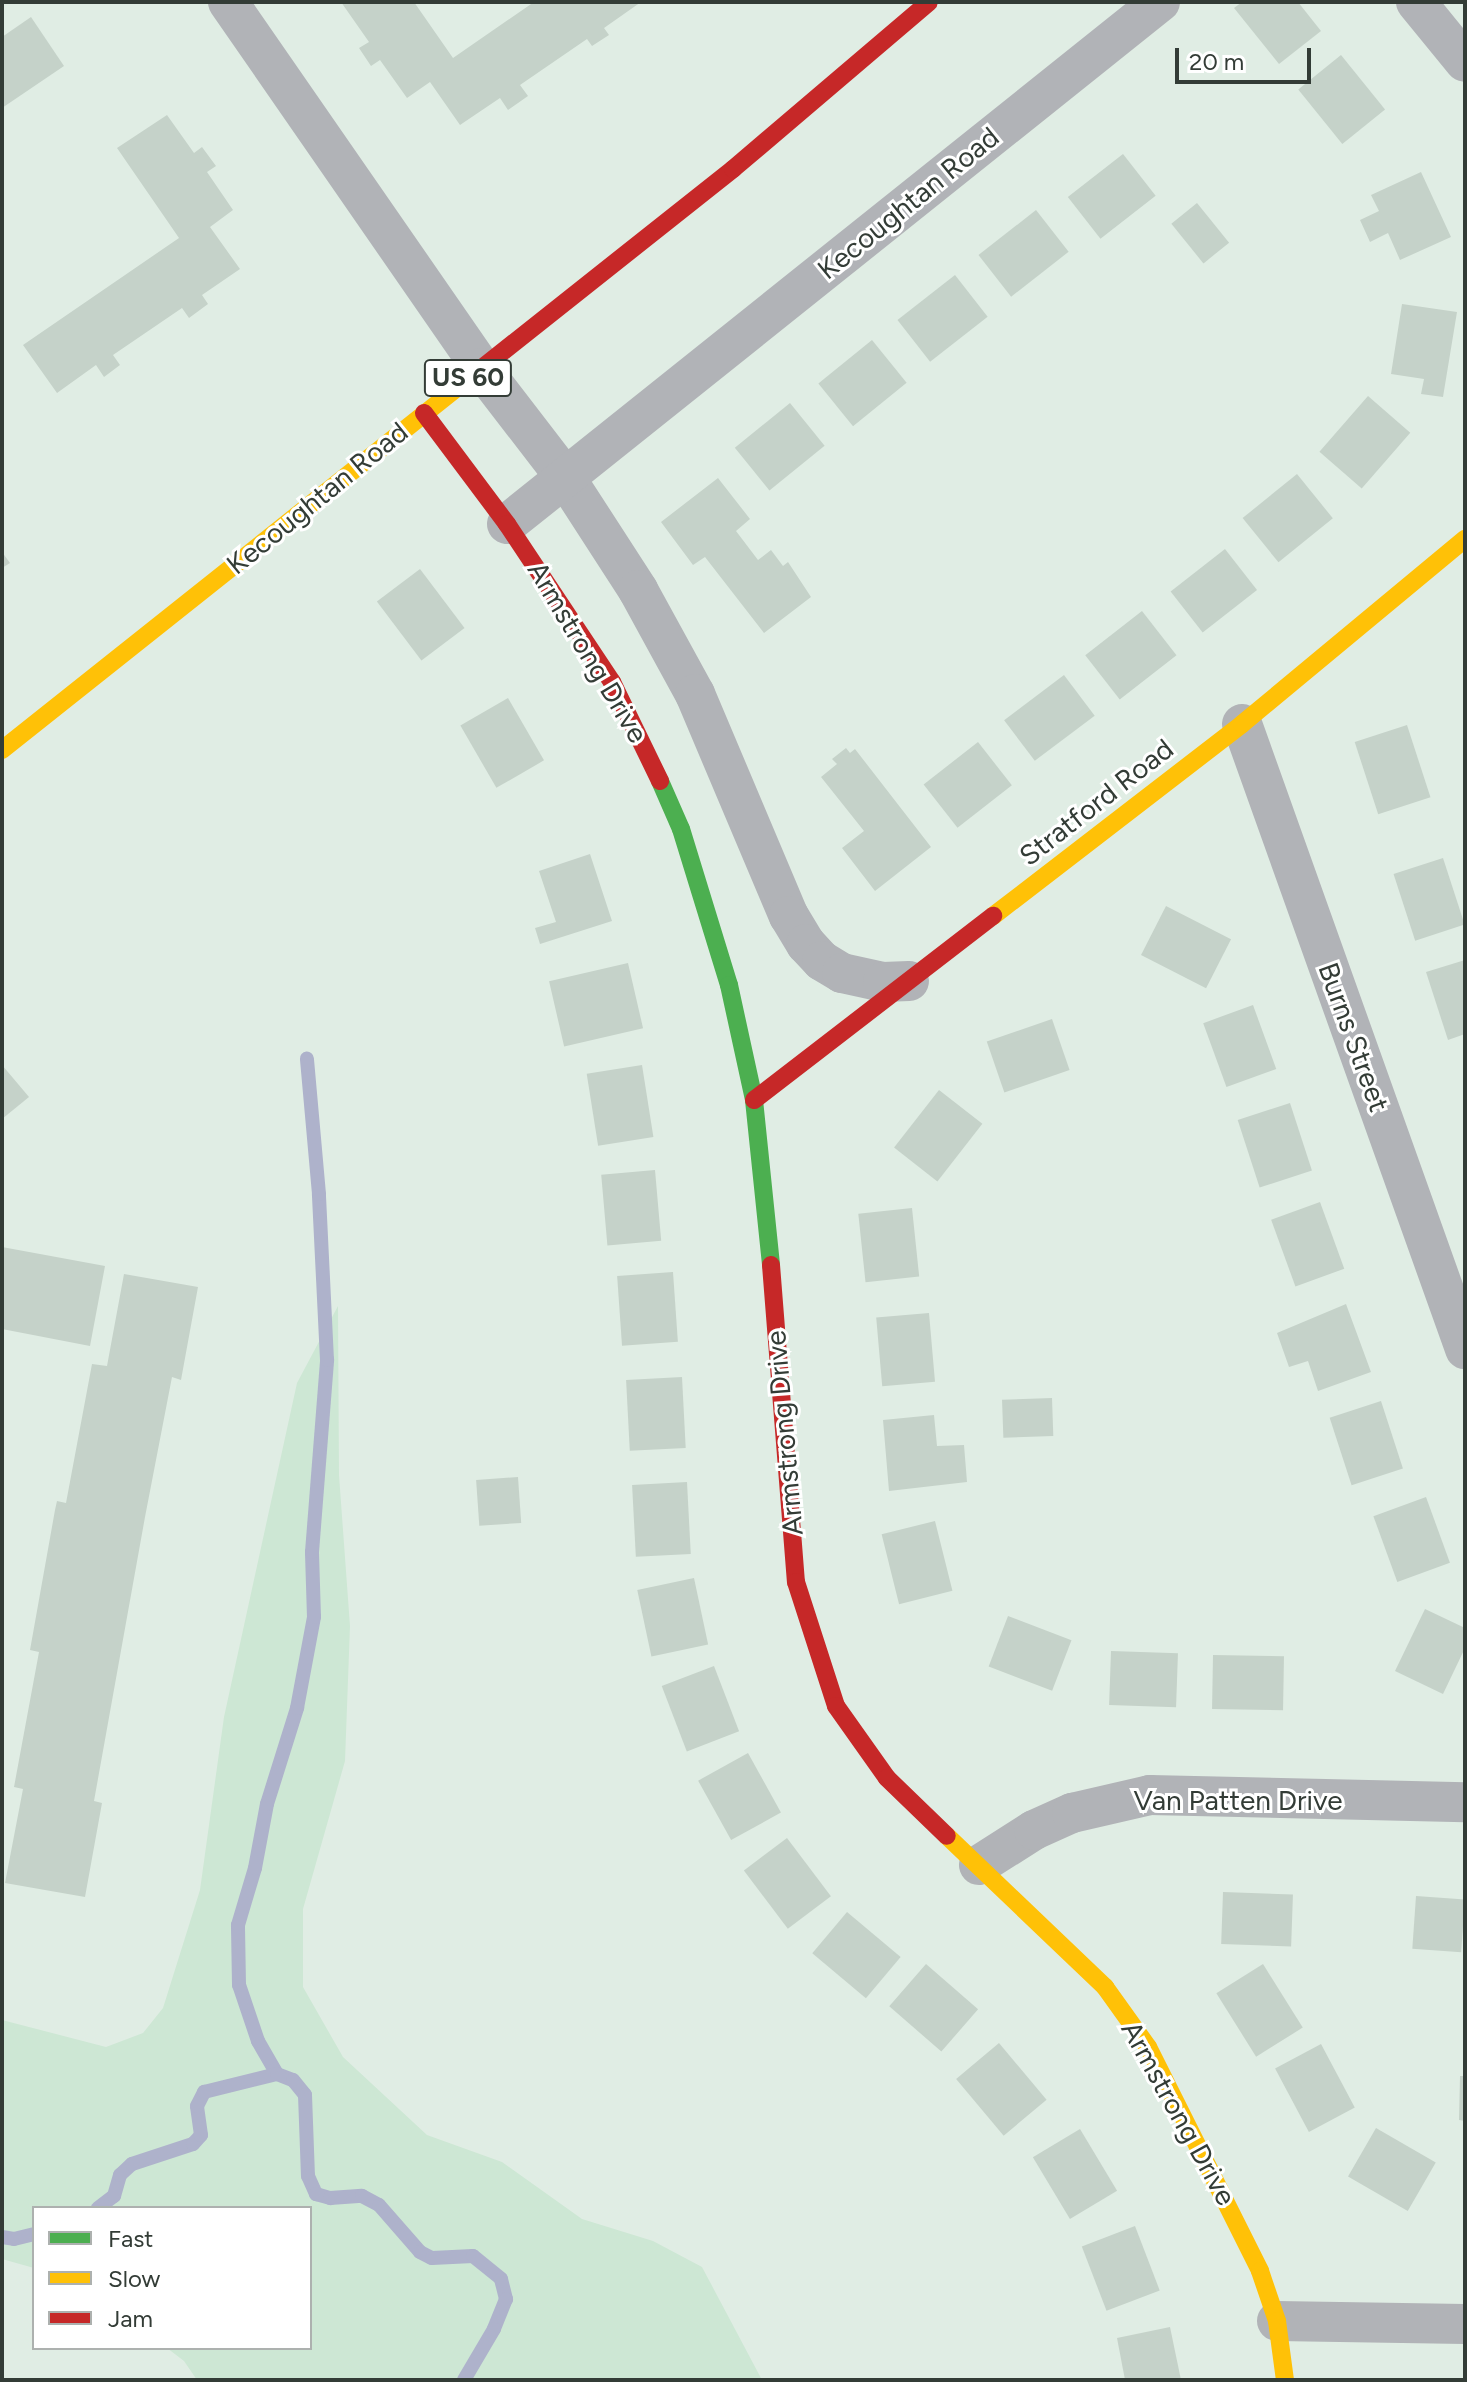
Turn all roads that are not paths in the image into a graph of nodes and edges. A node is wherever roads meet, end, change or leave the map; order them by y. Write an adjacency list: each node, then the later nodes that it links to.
1 (228, 2): 6 (street)
2 (929, 2): 6 (street, Kecoughtan Road / US 60)
3 (1160, 2): 8 (street, Kecoughtan Road)
4 (1416, 2): 5 (street)
5 (1464, 58)
6 (481, 368): 7 (street, Kecoughtan Road / US 60); 8 (street)
7 (424, 413): 9 (street, Armstrong Drive); 12 (street, Kecoughtan Road / US 60)
8 (565, 477): 9 (street, Kecoughtan Road); 13 (street)
9 (507, 524): 14 (street, Armstrong Drive)
10 (1465, 539): 11 (street, Stratford Road)
11 (1242, 724): 13 (street, Stratford Road); 15 (street, Burns Street)
12 (2, 750)
13 (909, 981): 14 (street, Stratford Road)
14 (754, 1100): 17 (street, Armstrong Drive)
15 (1465, 1349)
16 (1465, 1802): 17 (street, Van Patten Drive)
17 (979, 1865): 18 (street, Armstrong Drive)
18 (1277, 2321): 19 (street); 20 (street, Armstrong Drive)
19 (1465, 2324)
20 (1285, 2380)

